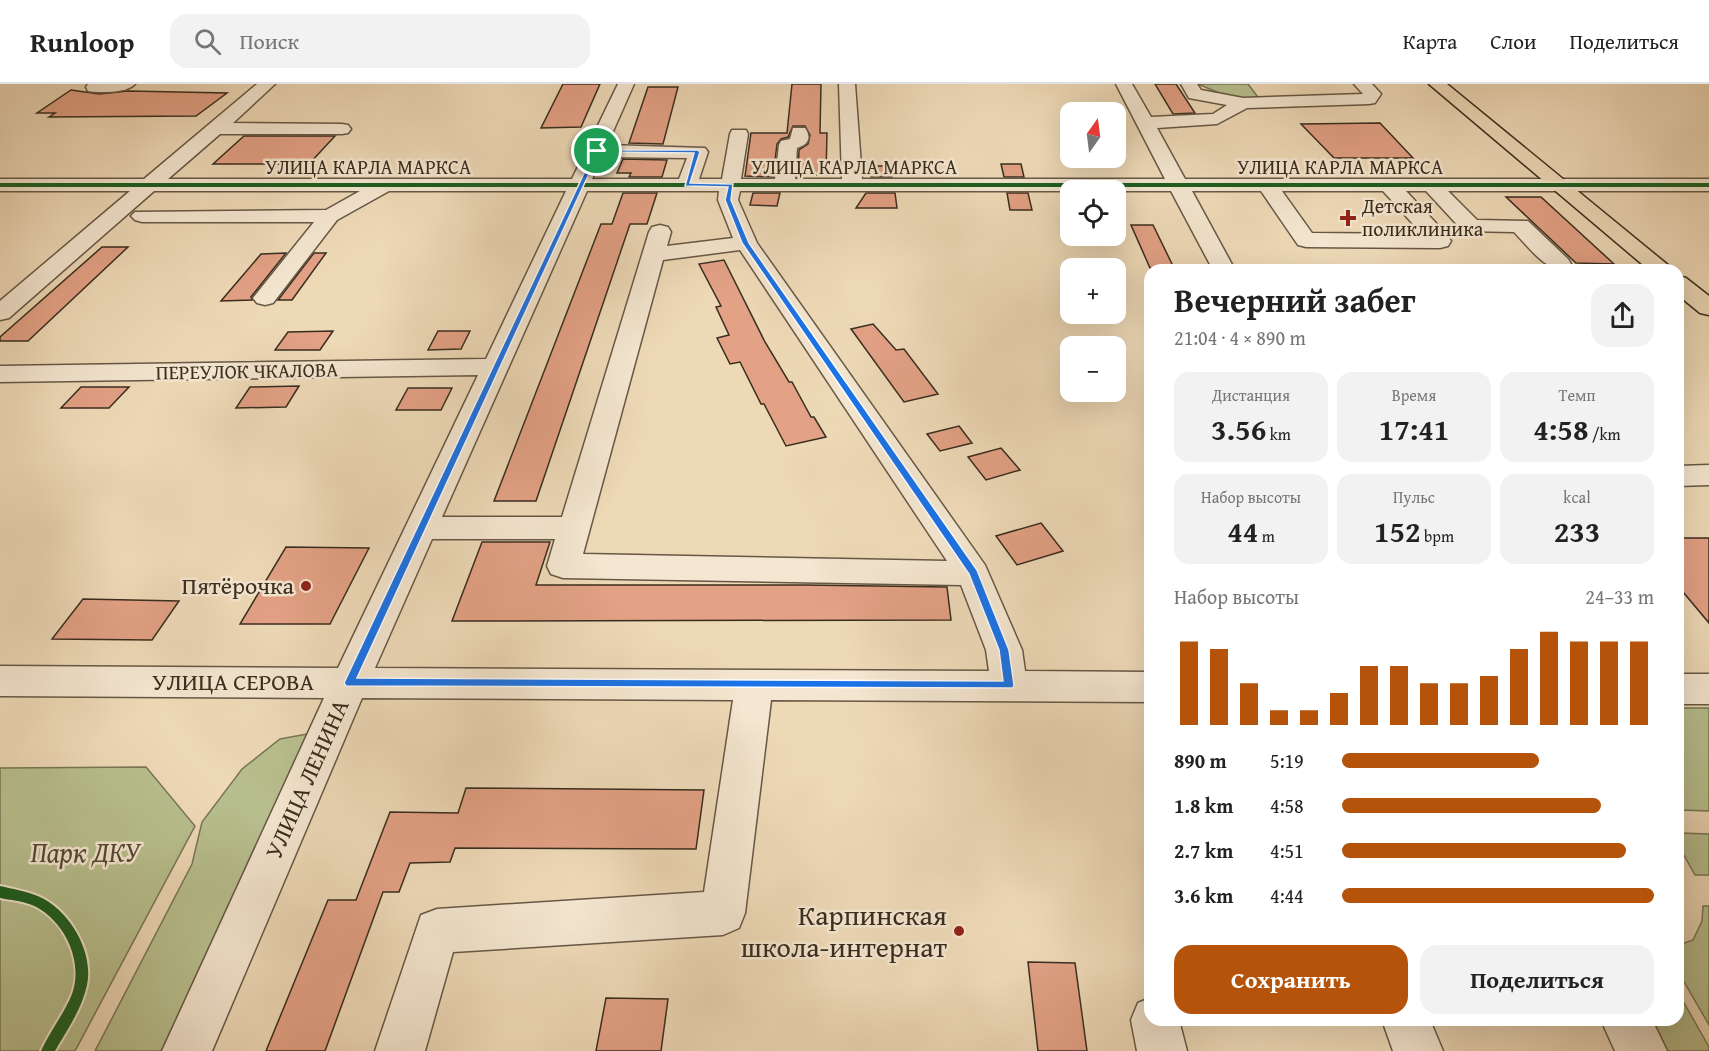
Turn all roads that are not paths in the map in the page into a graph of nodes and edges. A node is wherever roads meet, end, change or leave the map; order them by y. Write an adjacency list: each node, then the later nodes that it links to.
1 (127, 84): 10 (street)
2 (267, 84): 14 (street)
3 (626, 84): 19 (street, УЛИЦА ЛЕНИНА)
4 (847, 84): 28 (street)
5 (1124, 84): 13 (street)
6 (1189, 84): 11 (street)
7 (1252, 84): 12 (street)
8 (1362, 84): 12 (street)
9 (1437, 84): 33 (main road)
10 (94, 87)
11 (1243, 103): 12 (street); 13 (street)
12 (1267, 103)
13 (1145, 123): 29 (street)
14 (215, 128): 15 (street); 22 (street)
15 (342, 129)
16 (799, 132): 27 (street)
17 (739, 134): 26 (street)
18 (834, 134): 28 (street)
19 (597, 151): 24 (street, УЛИЦА ЛЕНИНА); 25 (street)
20 (1709, 184): 33 (street, УЛИЦА КАРЛА МАРКСА)
21 (0, 185): 22 (street, УЛИЦА КАРЛА МАРКСА)
22 (148, 185): 23 (street, УЛИЦА КАРЛА МАРКСА); 43 (street)
23 (387, 185): 24 (street, УЛИЦА КАРЛА МАРКСА); 35 (street)
24 (581, 185): 25 (street, УЛИЦА КАРЛА МАРКСА); 44 (street, УЛИЦА ЛЕНИНА)
25 (687, 185): 26 (street, УЛИЦА КАРЛА МАРКСА)
26 (731, 185): 27 (street, УЛИЦА КАРЛА МАРКСА); 36 (street)
27 (785, 185): 28 (street, УЛИЦА КАРЛА МАРКСА)
28 (843, 185): 29 (street, УЛИЦА КАРЛА МАРКСА)
29 (1178, 185): 30 (street, УЛИЦА КАРЛА МАРКСА); 37 (street)
30 (1267, 185): 31 (street, УЛИЦА КАРЛА МАРКСА); 31 (street)
31 (1389, 185): 32 (street, УЛИЦА КАРЛА МАРКСА)
32 (1431, 185): 33 (street, УЛИЦА КАРЛА МАРКСА); 38 (street)
33 (1560, 185): 39 (main road)
34 (142, 216): 35 (street)
35 (330, 216): 41 (street)
36 (746, 243): 49 (street); 50 (street)
37 (1221, 264)
38 (1560, 264)
39 (1656, 264)
40 (1684, 288): 42 (main road)
41 (265, 298)
42 (1709, 308)
43 (0, 313)
44 (495, 367): 45 (street, ПЕРЕУЛОК ЧКАЛОВА); 48 (street, УЛИЦА ЛЕНИНА)
45 (0, 374)
46 (1684, 476): 47 (street)
47 (1709, 476)
48 (420, 528): 49 (street); 52 (street, УЛИЦА ЛЕНИНА)
49 (574, 528): 50 (street)
50 (974, 573): 54 (street)
51 (0, 681): 52 (street, УЛИЦА СЕРОВА)
52 (350, 683): 53 (street, УЛИЦА СЕРОВА); 61 (street, УЛИЦА ЛЕНИНА)
53 (754, 684): 54 (street, УЛИЦА СЕРОВА); 62 (street)
54 (1009, 685): 55 (street, УЛИЦА СЕРОВА)
55 (1144, 687)
56 (1684, 689): 57 (street)
57 (1709, 689)
58 (1156, 1026): 63 (street)
59 (1409, 1026): 64 (street)
60 (1628, 1026): 65 (street)
61 (187, 1051)
62 (400, 1051)
63 (1162, 1051)
64 (1418, 1051)
65 (1642, 1051)

